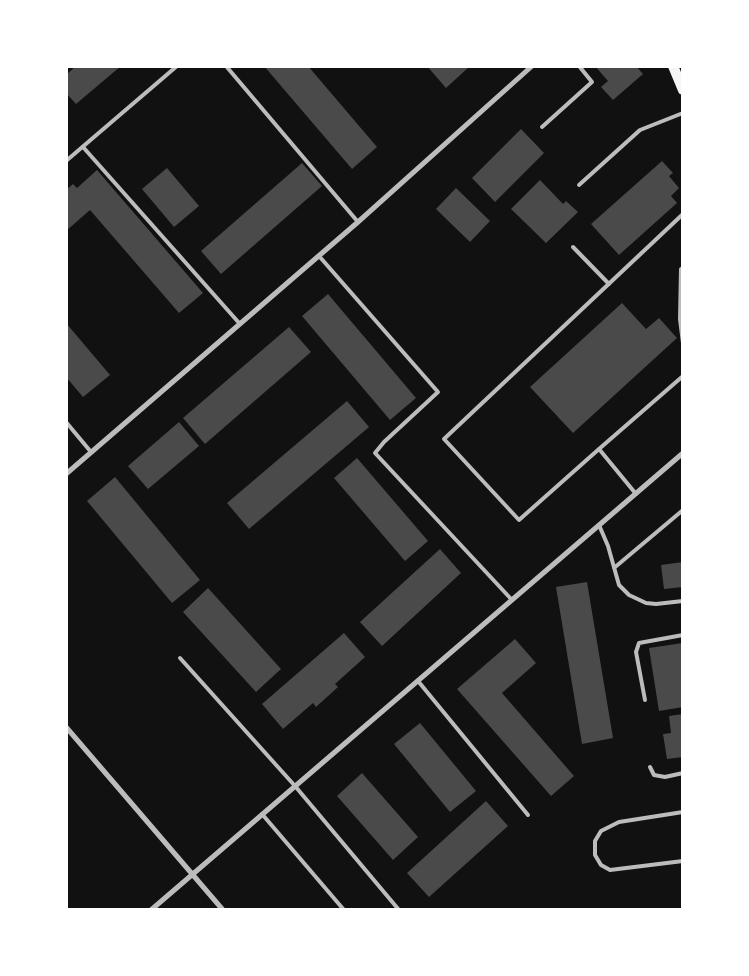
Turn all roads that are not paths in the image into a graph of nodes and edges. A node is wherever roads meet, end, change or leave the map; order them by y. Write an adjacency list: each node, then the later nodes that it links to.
1 (177, 66): 9 (lane)
2 (226, 66): 13 (lane)
3 (532, 66): 13 (street)
4 (579, 66): 8 (lane)
5 (673, 66): 6 (main road)
6 (683, 90)
7 (683, 113): 11 (lane)
8 (542, 126)
9 (83, 147): 10 (lane); 18 (lane)
10 (66, 161)
11 (579, 184)
12 (683, 214): 17 (lane)
13 (358, 222): 15 (street)
14 (573, 247): 17 (lane)
15 (319, 256): 18 (street); 30 (lane)
16 (682, 268): 19 (lane)
17 (609, 284): 22 (lane)
18 (240, 324): 23 (street)
19 (683, 343)
20 (683, 376): 22 (lane)
21 (66, 422): 23 (lane)
22 (599, 449): 26 (lane)
23 (91, 452): 25 (street)
24 (683, 453): 26 (street)
25 (66, 474)
26 (636, 494): 28 (street)
27 (683, 510): 29 (lane)
28 (599, 525): 29 (lane); 30 (street)
29 (614, 568): 31 (lane)
30 (512, 600): 34 (street)
31 (683, 601)
32 (683, 636): 35 (lane)
33 (180, 658): 39 (lane)
34 (418, 681): 39 (street); 42 (lane)
35 (645, 700)
36 (66, 727): 44 (street)
37 (650, 767): 38 (lane)
38 (683, 774)
39 (295, 786): 41 (street); 48 (lane)
40 (683, 812): 43 (lane)
41 (262, 814): 44 (street); 47 (lane)
42 (528, 815)
43 (683, 861)
44 (192, 875): 45 (street); 46 (street)
45 (151, 910)
46 (223, 910)
47 (344, 910)
48 (399, 910)

